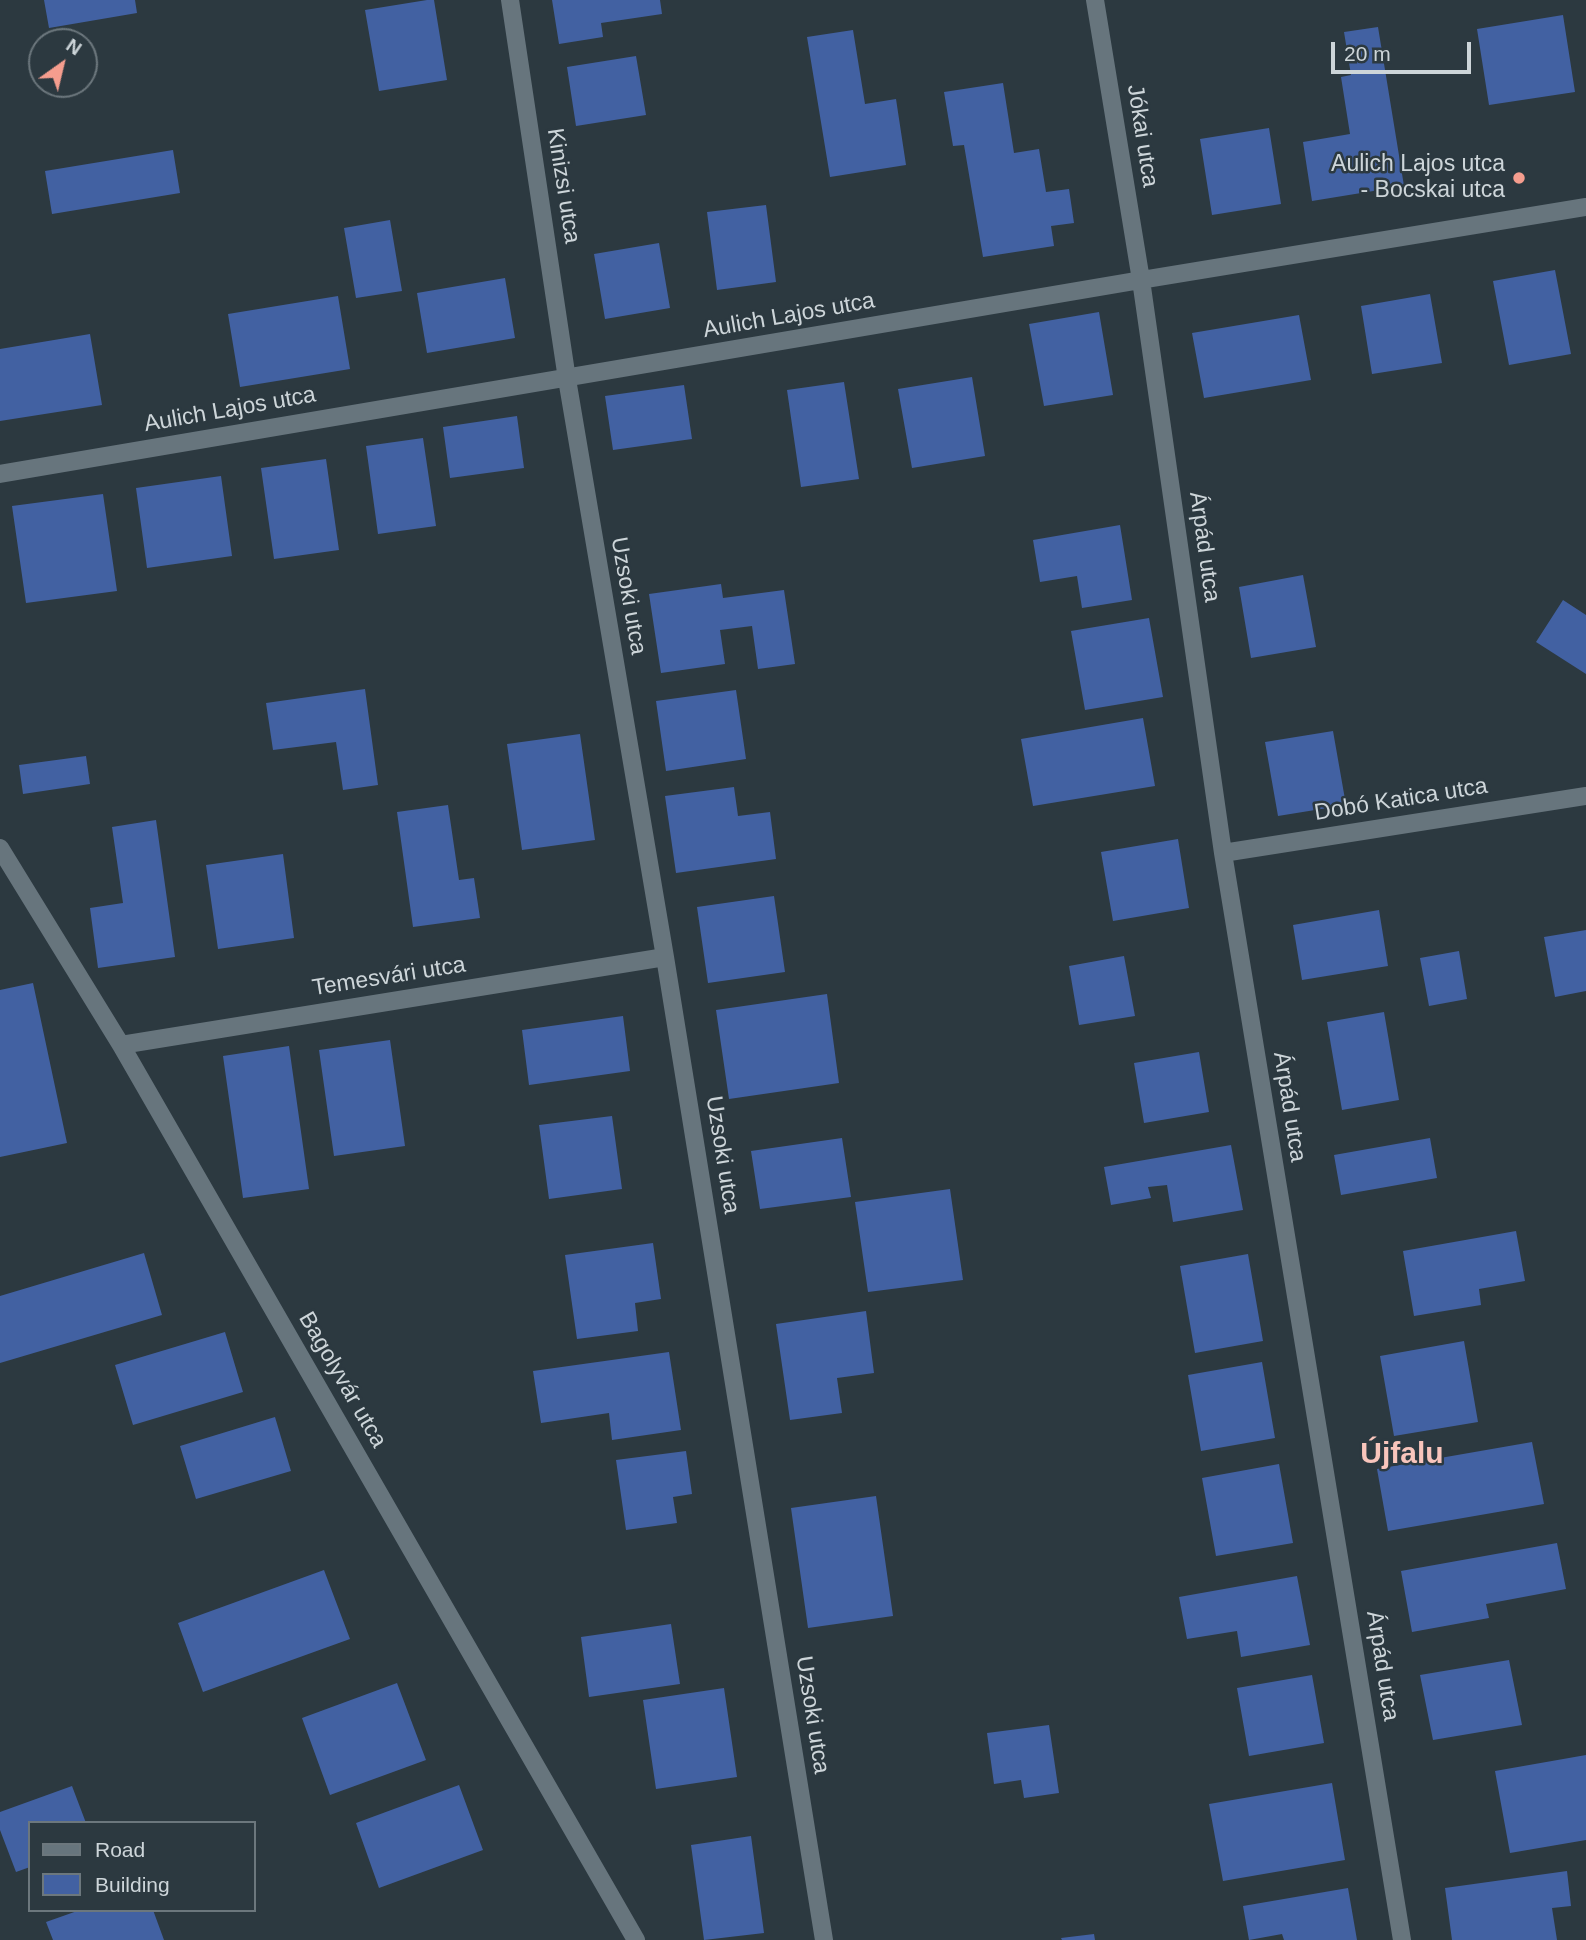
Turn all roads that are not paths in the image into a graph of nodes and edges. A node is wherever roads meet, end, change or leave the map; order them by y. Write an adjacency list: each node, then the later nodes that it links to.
1 (510, 0): 5 (street, Kinizsi utca)
2 (1095, 0): 4 (street, Jókai utca)
3 (1586, 207): 4 (street, Aulich Lajos utca)
4 (1141, 280): 5 (street, Aulich Lajos utca); 9 (street, Árpád utca)
5 (567, 379): 6 (street, Aulich Lajos utca); 10 (street, Uzsoki utca)
6 (0, 474)
7 (1586, 796): 9 (street, Dobó Katica utca)
8 (0, 848): 11 (street, Bagolyvár utca)
9 (1223, 853): 14 (street, Árpád utca)
10 (665, 957): 11 (street, Temesvári utca); 13 (street, Uzsoki utca)
11 (121, 1045): 12 (street, Bagolyvár utca)
12 (636, 1940)
13 (824, 1940)
14 (1402, 1940)

